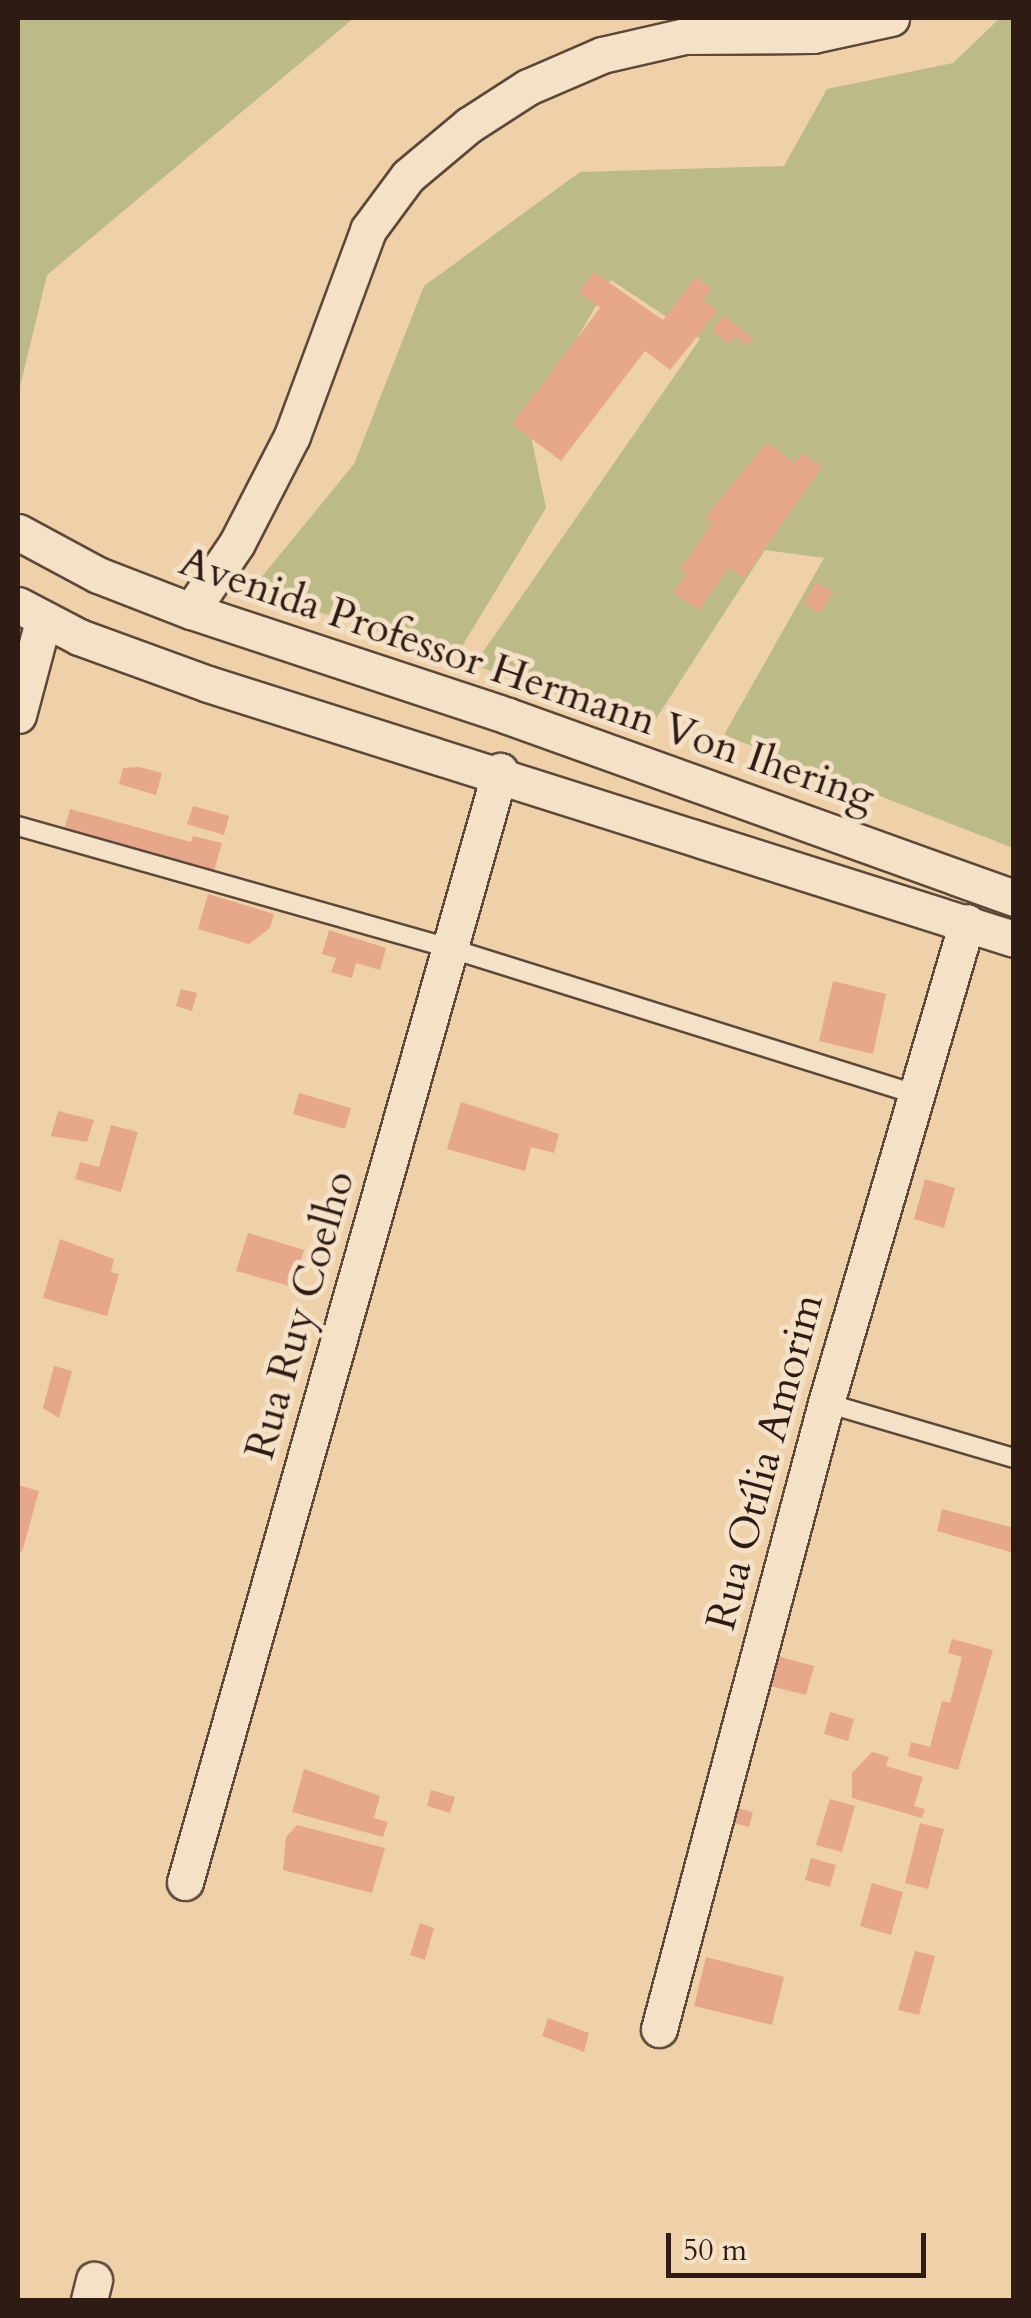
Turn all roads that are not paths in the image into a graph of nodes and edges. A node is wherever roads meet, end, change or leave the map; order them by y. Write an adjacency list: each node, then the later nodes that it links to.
1 (891, 18): 3 (street)
2 (18, 532): 3 (street, Avenida Professor Hermann Von Ihering)
3 (191, 611): 8 (street, Avenida Professor Hermann Von Ihering)
4 (30, 613): 5 (street); 6 (street)
5 (18, 715)
6 (500, 771): 9 (street); 11 (street, Rua Ruy Coelho)
7 (18, 826): 11 (lane)
8 (1014, 898)
9 (967, 922): 10 (street); 12 (street, Rua Otília Amorim)
10 (1014, 939)
11 (446, 947): 12 (lane); 15 (street, Rua Ruy Coelho)
12 (916, 1094): 13 (street, Rua Otília Amorim)
13 (826, 1404): 14 (lane); 16 (street, Rua Otília Amorim)
14 (1014, 1458)
15 (185, 1882)
16 (659, 2029)

